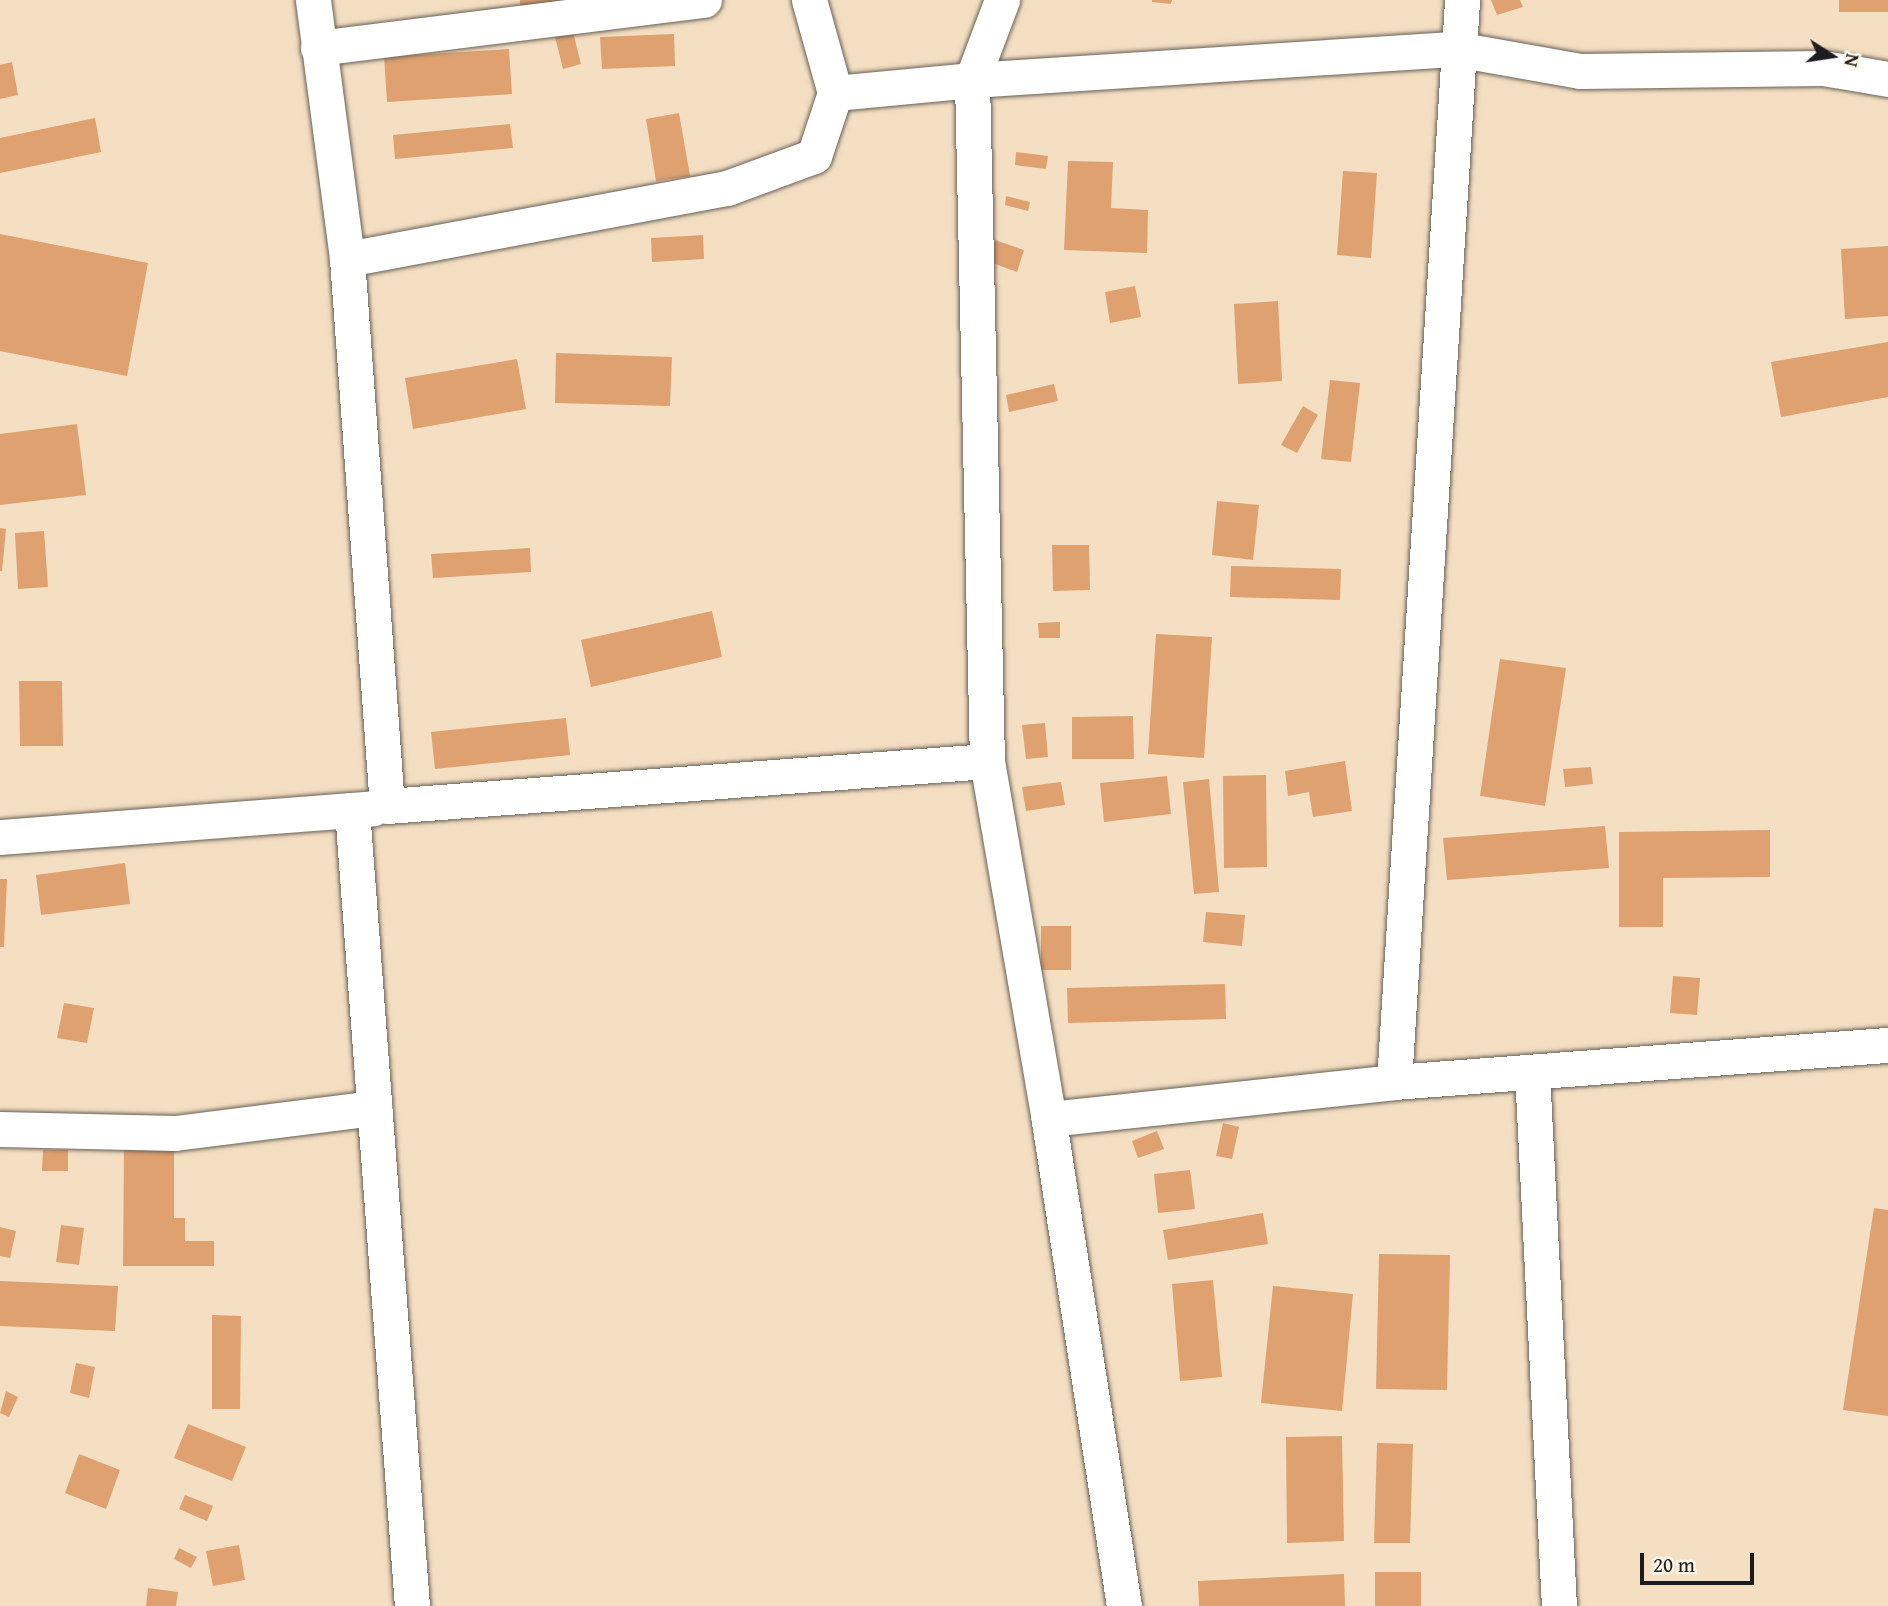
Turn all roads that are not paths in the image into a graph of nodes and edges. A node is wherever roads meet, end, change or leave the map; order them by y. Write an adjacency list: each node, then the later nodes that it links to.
1 (313, 0): 6 (street)
2 (809, 0): 10 (street)
3 (1002, 0): 9 (street)
4 (1462, 0): 7 (street)
5 (690, 1): 6 (street)
6 (318, 48): 11 (street)
7 (1456, 49): 8 (street); 9 (street); 18 (street)
8 (1888, 79)
9 (972, 80): 10 (street); 12 (street)
10 (835, 93): 11 (street)
11 (347, 259): 13 (street)
12 (986, 761): 13 (street); 20 (street)
13 (387, 806): 14 (street)
14 (352, 810): 15 (street); 19 (street)
15 (0, 837)
16 (1888, 1045): 17 (street)
17 (1532, 1072): 18 (street); 24 (street)
18 (1394, 1082): 20 (street)
19 (374, 1108): 21 (street); 22 (street)
20 (1049, 1119): 23 (street)
21 (0, 1129)
22 (412, 1606)
23 (1124, 1606)
24 (1559, 1606)

